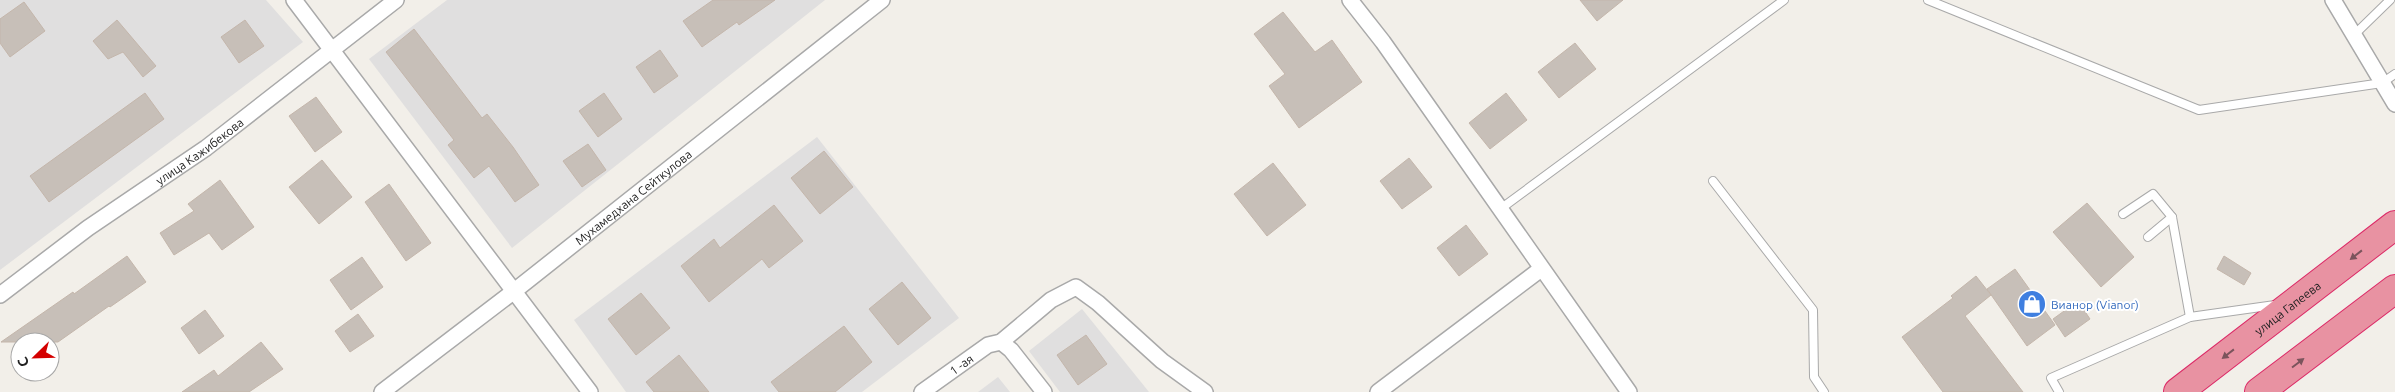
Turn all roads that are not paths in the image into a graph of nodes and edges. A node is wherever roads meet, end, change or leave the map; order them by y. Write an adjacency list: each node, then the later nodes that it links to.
1 (294, 0): 10 (street)
2 (396, 0): 10 (street, улица Кажибекова)
3 (882, 0): 22 (street, Мухамедхана Сейткулова)
4 (1350, 0): 15 (street)
5 (1784, 0): 15 (lane)
6 (1928, 0): 12 (lane)
7 (2334, 0): 9 (street)
8 (2390, 0): 9 (lane)
9 (2354, 35): 12 (street)
10 (332, 50): 22 (street); 23 (street, улица Кажибекова)
11 (2395, 74): 12 (lane)
12 (2382, 83): 13 (street)
13 (2395, 104)
14 (1713, 181): 34 (lane)
15 (1499, 210): 20 (street)
16 (2123, 214): 17 (lane)
17 (2172, 217): 19 (lane); 25 (lane)
18 (2395, 225): 24 (highway, улица Гапеева, one-way to 24)
19 (2148, 237)
20 (1541, 269): 32 (street); 33 (street)
21 (2395, 289): 37 (highway, one-way to 21)
22 (513, 292): 27 (street, Мухамедхана Сейткулова); 28 (street)
23 (0, 295)
24 (2295, 302): 25 (lane); 36 (highway, улица Гапеева, one-way to 36)
25 (2190, 316): 35 (lane)
26 (1001, 342): 29 (street, 1 -ая); 30 (street); 31 (street, 1 -ая)
27 (382, 392)
28 (590, 392)
29 (922, 392)
30 (1044, 392)
31 (1205, 392)
32 (1378, 392)
33 (1629, 392)
34 (1824, 392)
35 (2059, 392)
36 (2178, 392)
37 (2259, 392)

